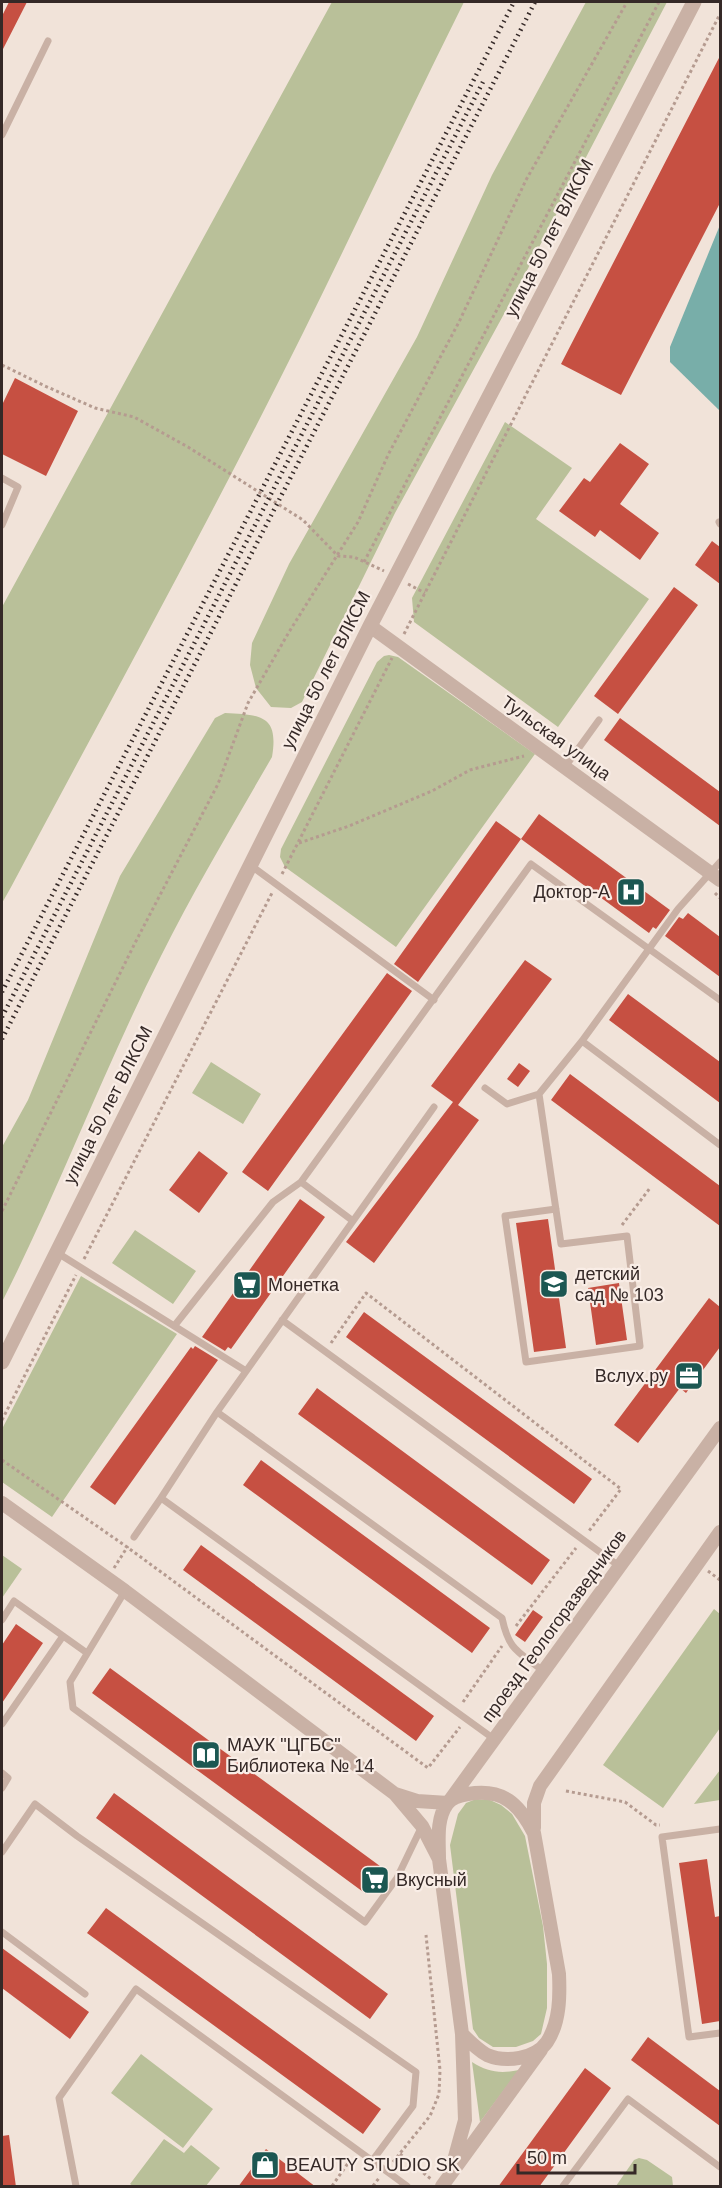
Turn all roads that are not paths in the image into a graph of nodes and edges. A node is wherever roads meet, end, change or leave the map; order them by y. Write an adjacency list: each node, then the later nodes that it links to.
1 (694, 2): 6 (street, улица 50 лет ВЛКСМ)
2 (48, 41): 3 (lane)
3 (2, 135)
4 (2, 478): 5 (lane)
5 (2, 525)
6 (370, 626): 8 (street, Тульская улица); 9 (street, улица 50 лет ВЛКСМ)
7 (599, 720): 8 (lane)
8 (565, 767): 10 (street, Тульская улица)
9 (250, 865): 12 (lane); 22 (street, улица 50 лет ВЛКСМ)
10 (718, 872): 11 (lane)
11 (649, 949): 12 (lane); 13 (lane); 14 (lane)
12 (434, 1000): 19 (lane)
13 (720, 1000)
14 (582, 1041): 16 (lane); 18 (lane)
15 (485, 1088): 16 (lane)
16 (539, 1094): 20 (lane)
17 (434, 1107): 21 (lane)
18 (720, 1145)
19 (301, 1182): 21 (lane); 24 (lane)
20 (556, 1209): 20 (lane)
21 (353, 1221): 23 (lane)
22 (56, 1252): 24 (lane); 25 (street, улица 50 лет ВЛКСМ)
23 (282, 1320): 26 (lane); 33 (lane)
24 (175, 1325): 26 (lane)
25 (2, 1362)
26 (246, 1371): 27 (lane)
27 (217, 1413): 29 (lane); 38 (lane)
28 (720, 1428): 33 (street, проезд Геологоразведчиков)
29 (161, 1498): 32 (lane); 40 (lane)
30 (2, 1503): 34 (street)
31 (720, 1532): 47 (street)
32 (134, 1537)
33 (619, 1566): 38 (street, проезд Геологоразведчиков)
34 (125, 1591): 37 (lane); 43 (street)
35 (2, 1620): 36 (lane)
36 (63, 1636): 37 (lane); 39 (lane)
37 (87, 1653): 45 (lane)
38 (543, 1671): 40 (street, проезд Геологоразведчиков)
39 (2, 1724)
40 (494, 1738): 44 (street, проезд Геологоразведчиков)
41 (2, 1773): 42 (lane)
42 (2, 1788)
43 (395, 1794): 44 (street); 45 (street)
44 (448, 1803): 47 (street); 49 (street, проезд Геологоразведчиков)
45 (422, 1826): 49 (street)
46 (720, 1829): 52 (lane)
47 (534, 1833): 54 (street)
48 (2, 1852): 55 (lane)
49 (439, 1859): 53 (street)
50 (2, 1932): 51 (lane)
51 (85, 1994)
52 (720, 2033)
53 (462, 2034): 54 (street); 57 (street)
54 (546, 2043): 57 (street)
55 (372, 2161): 58 (lane); 59 (lane)
56 (720, 2167): 60 (lane)
57 (440, 2182)
58 (76, 2187)
59 (407, 2187)
60 (563, 2187)

